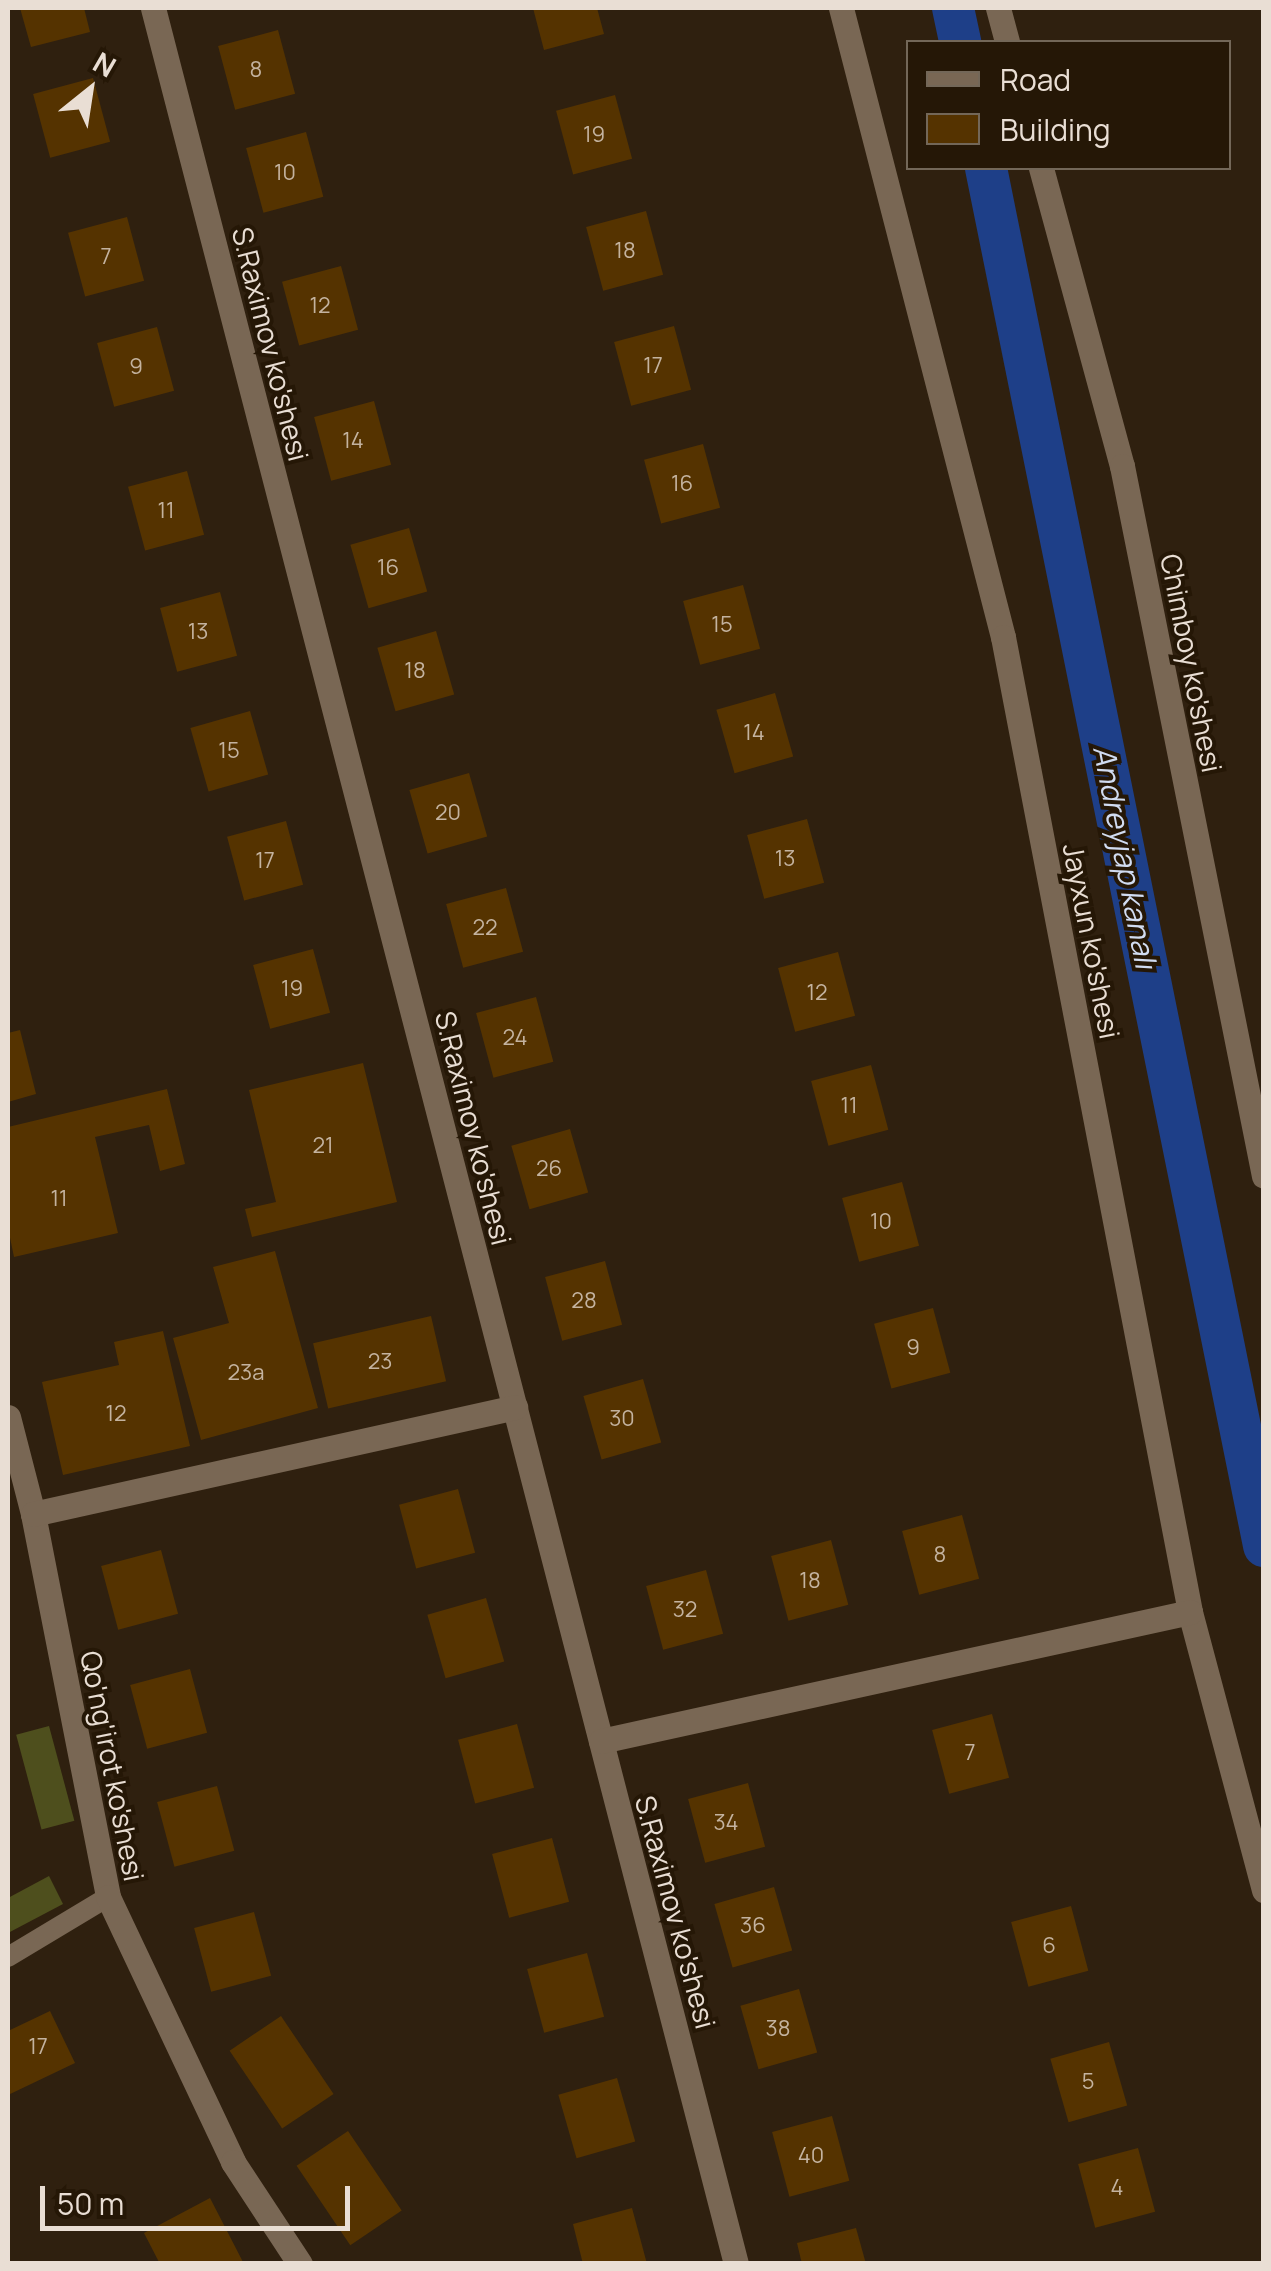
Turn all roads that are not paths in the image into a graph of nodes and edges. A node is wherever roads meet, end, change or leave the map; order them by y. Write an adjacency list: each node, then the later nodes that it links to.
1 (153, 8): 7 (street, S.Raximov ko'shesi)
2 (841, 8): 10 (street, Jayxun ko'shesi)
3 (998, 8): 4 (street)
4 (1006, 40)
5 (1042, 170): 6 (street, Chimboy ko'shesi)
6 (1264, 1176)
7 (515, 1408): 9 (street); 11 (street, S.Raximov ko'shesi)
8 (8, 1418): 9 (street, Qo'ng'irot ko'shesi)
9 (33, 1514): 13 (street, Qo'ng'irot ko'shesi)
10 (1190, 1612): 11 (street); 12 (street, Jayxun ko'shesi)
11 (601, 1741): 16 (street, S.Raximov ko'shesi)
12 (1264, 1890)
13 (108, 1897): 14 (lane); 15 (street, Qo'ng'irot ko'shesi)
14 (8, 1957)
15 (300, 2264)
16 (736, 2264)

